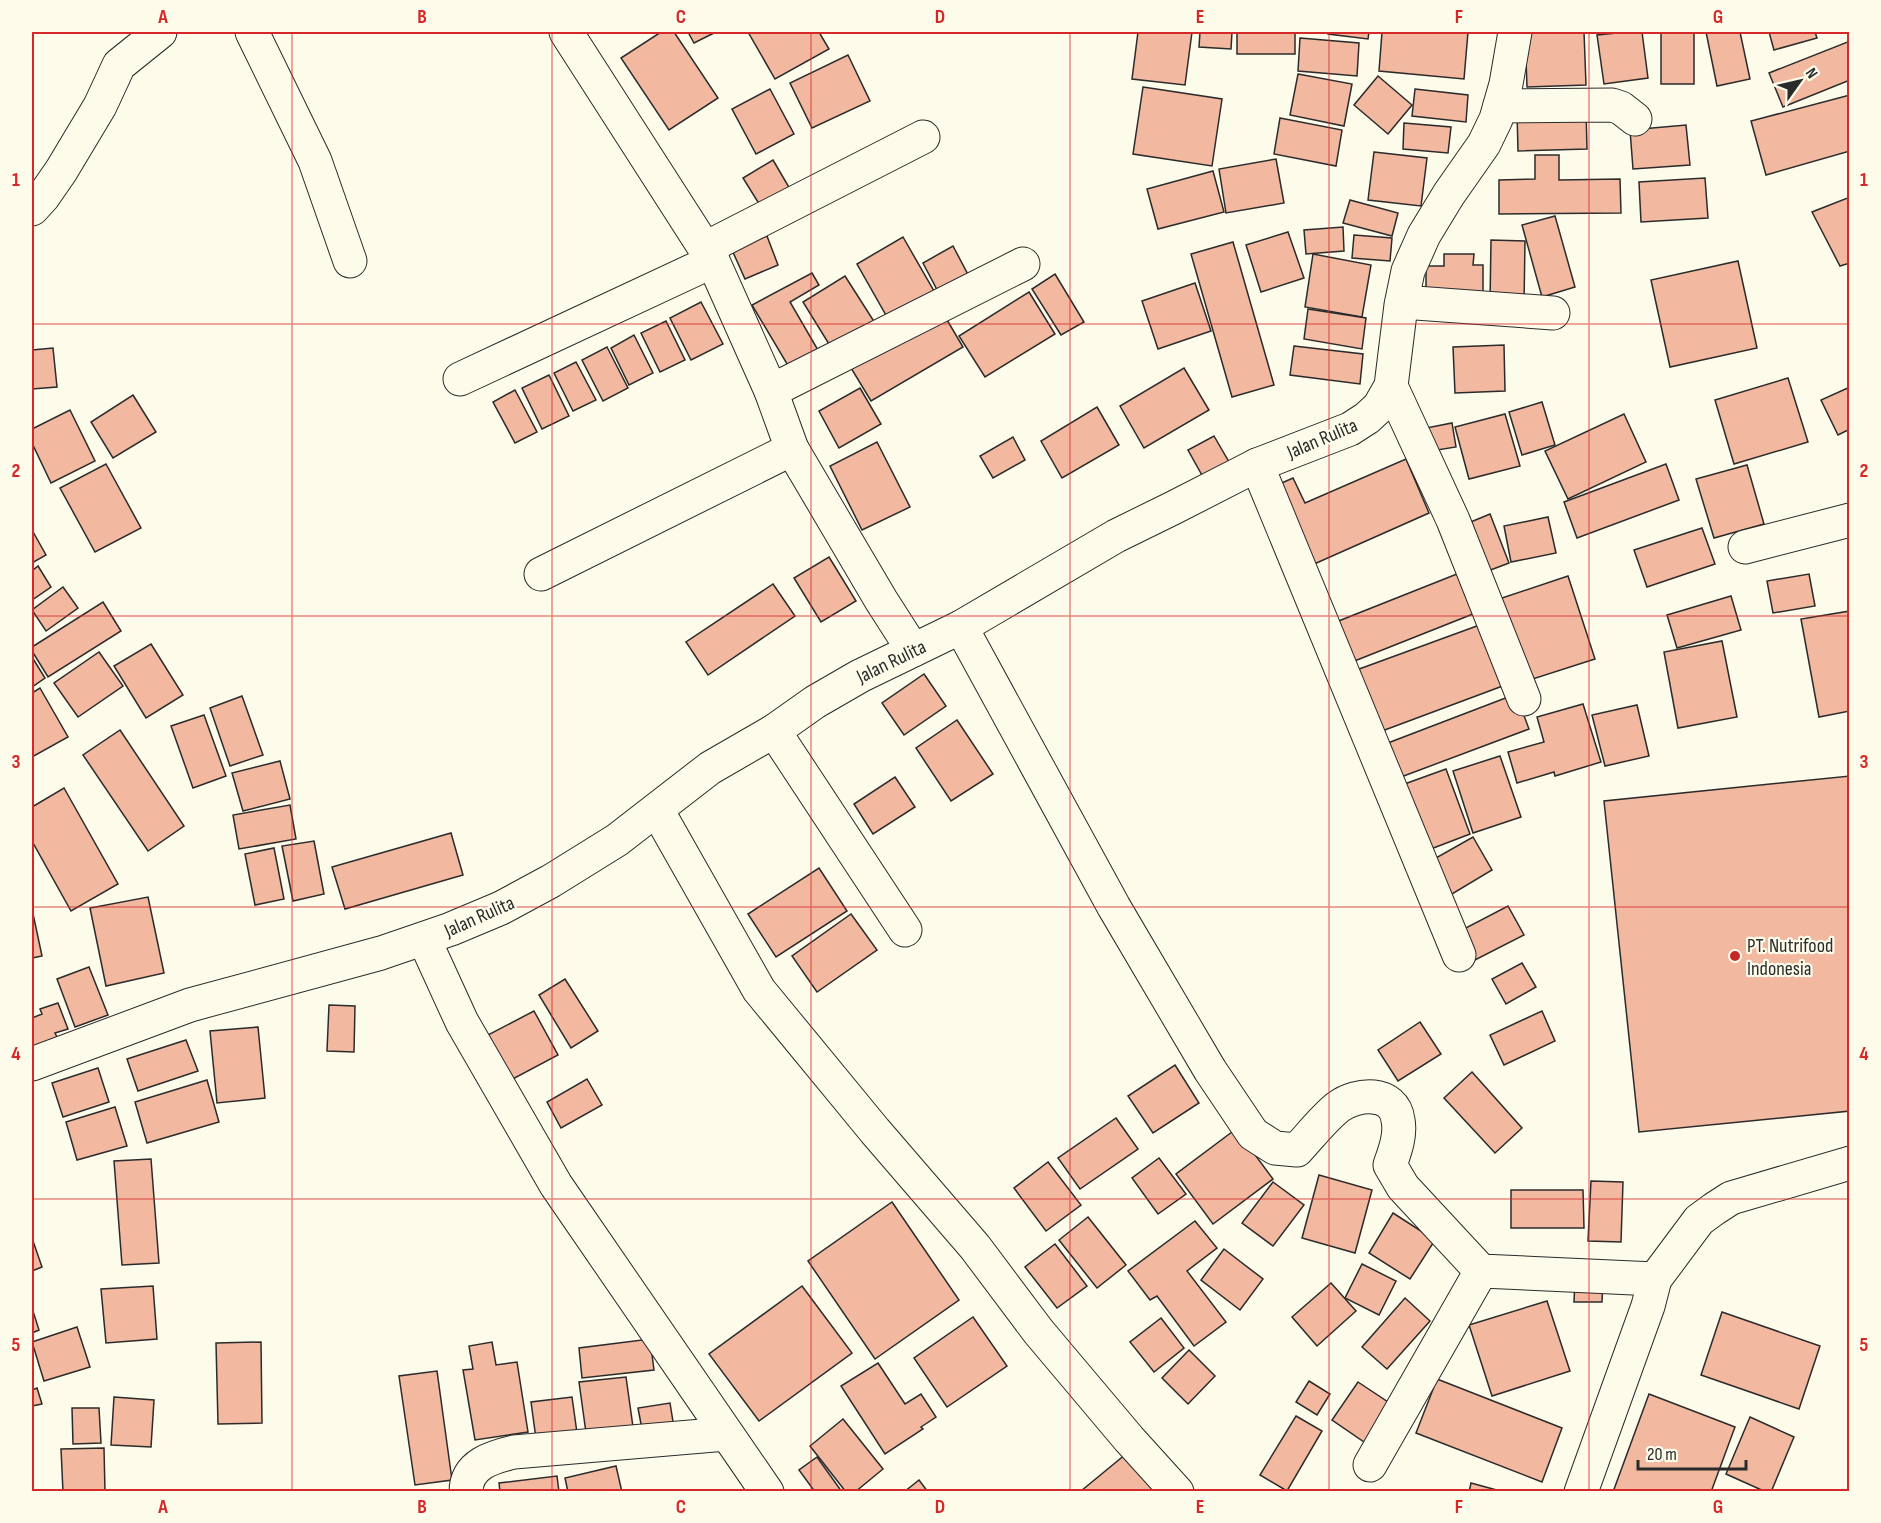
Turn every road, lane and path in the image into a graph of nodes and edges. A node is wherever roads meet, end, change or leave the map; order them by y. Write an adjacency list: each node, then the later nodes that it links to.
1 (160, 32): 8 (street)
2 (252, 32): 10 (street)
3 (566, 32): 9 (street)
4 (1515, 32): 5 (street, Jalan Rulita)
5 (1500, 106): 6 (street); 12 (street, Jalan Rulita)
6 (1635, 119)
7 (923, 137): 9 (street)
8 (32, 209)
9 (709, 254): 14 (street); 16 (street)
10 (350, 261)
11 (1023, 264): 16 (street)
12 (1402, 302): 13 (street); 15 (street, Jalan Rulita)
13 (1553, 313)
14 (460, 380)
15 (1391, 386): 18 (street, Jalan Rulita); 24 (street)
16 (771, 391): 17 (street)
17 (792, 449): 21 (street); 23 (street)
18 (1257, 465): 22 (street, Jalan Rulita); 29 (street)
19 (1850, 520): 20 (street)
20 (1744, 546)
21 (541, 574)
22 (961, 627): 23 (street, Jalan Rulita); 32 (street)
23 (913, 650): 25 (street, Jalan Rulita)
24 (1524, 699)
25 (774, 731): 26 (street, Jalan Rulita); 27 (street)
26 (657, 810): 28 (street, Jalan Rulita); 38 (street)
27 (905, 930)
28 (424, 939): 30 (street, Jalan Rulita); 34 (street)
29 (1459, 955)
30 (32, 1064)
31 (1850, 1163): 33 (street)
32 (1481, 1271): 33 (street); 35 (street)
33 (1655, 1279): 39 (street)
34 (726, 1434): 36 (street); 37 (street)
35 (1370, 1465)
36 (466, 1491)
37 (766, 1491)
38 (1177, 1491)
39 (1581, 1491)

